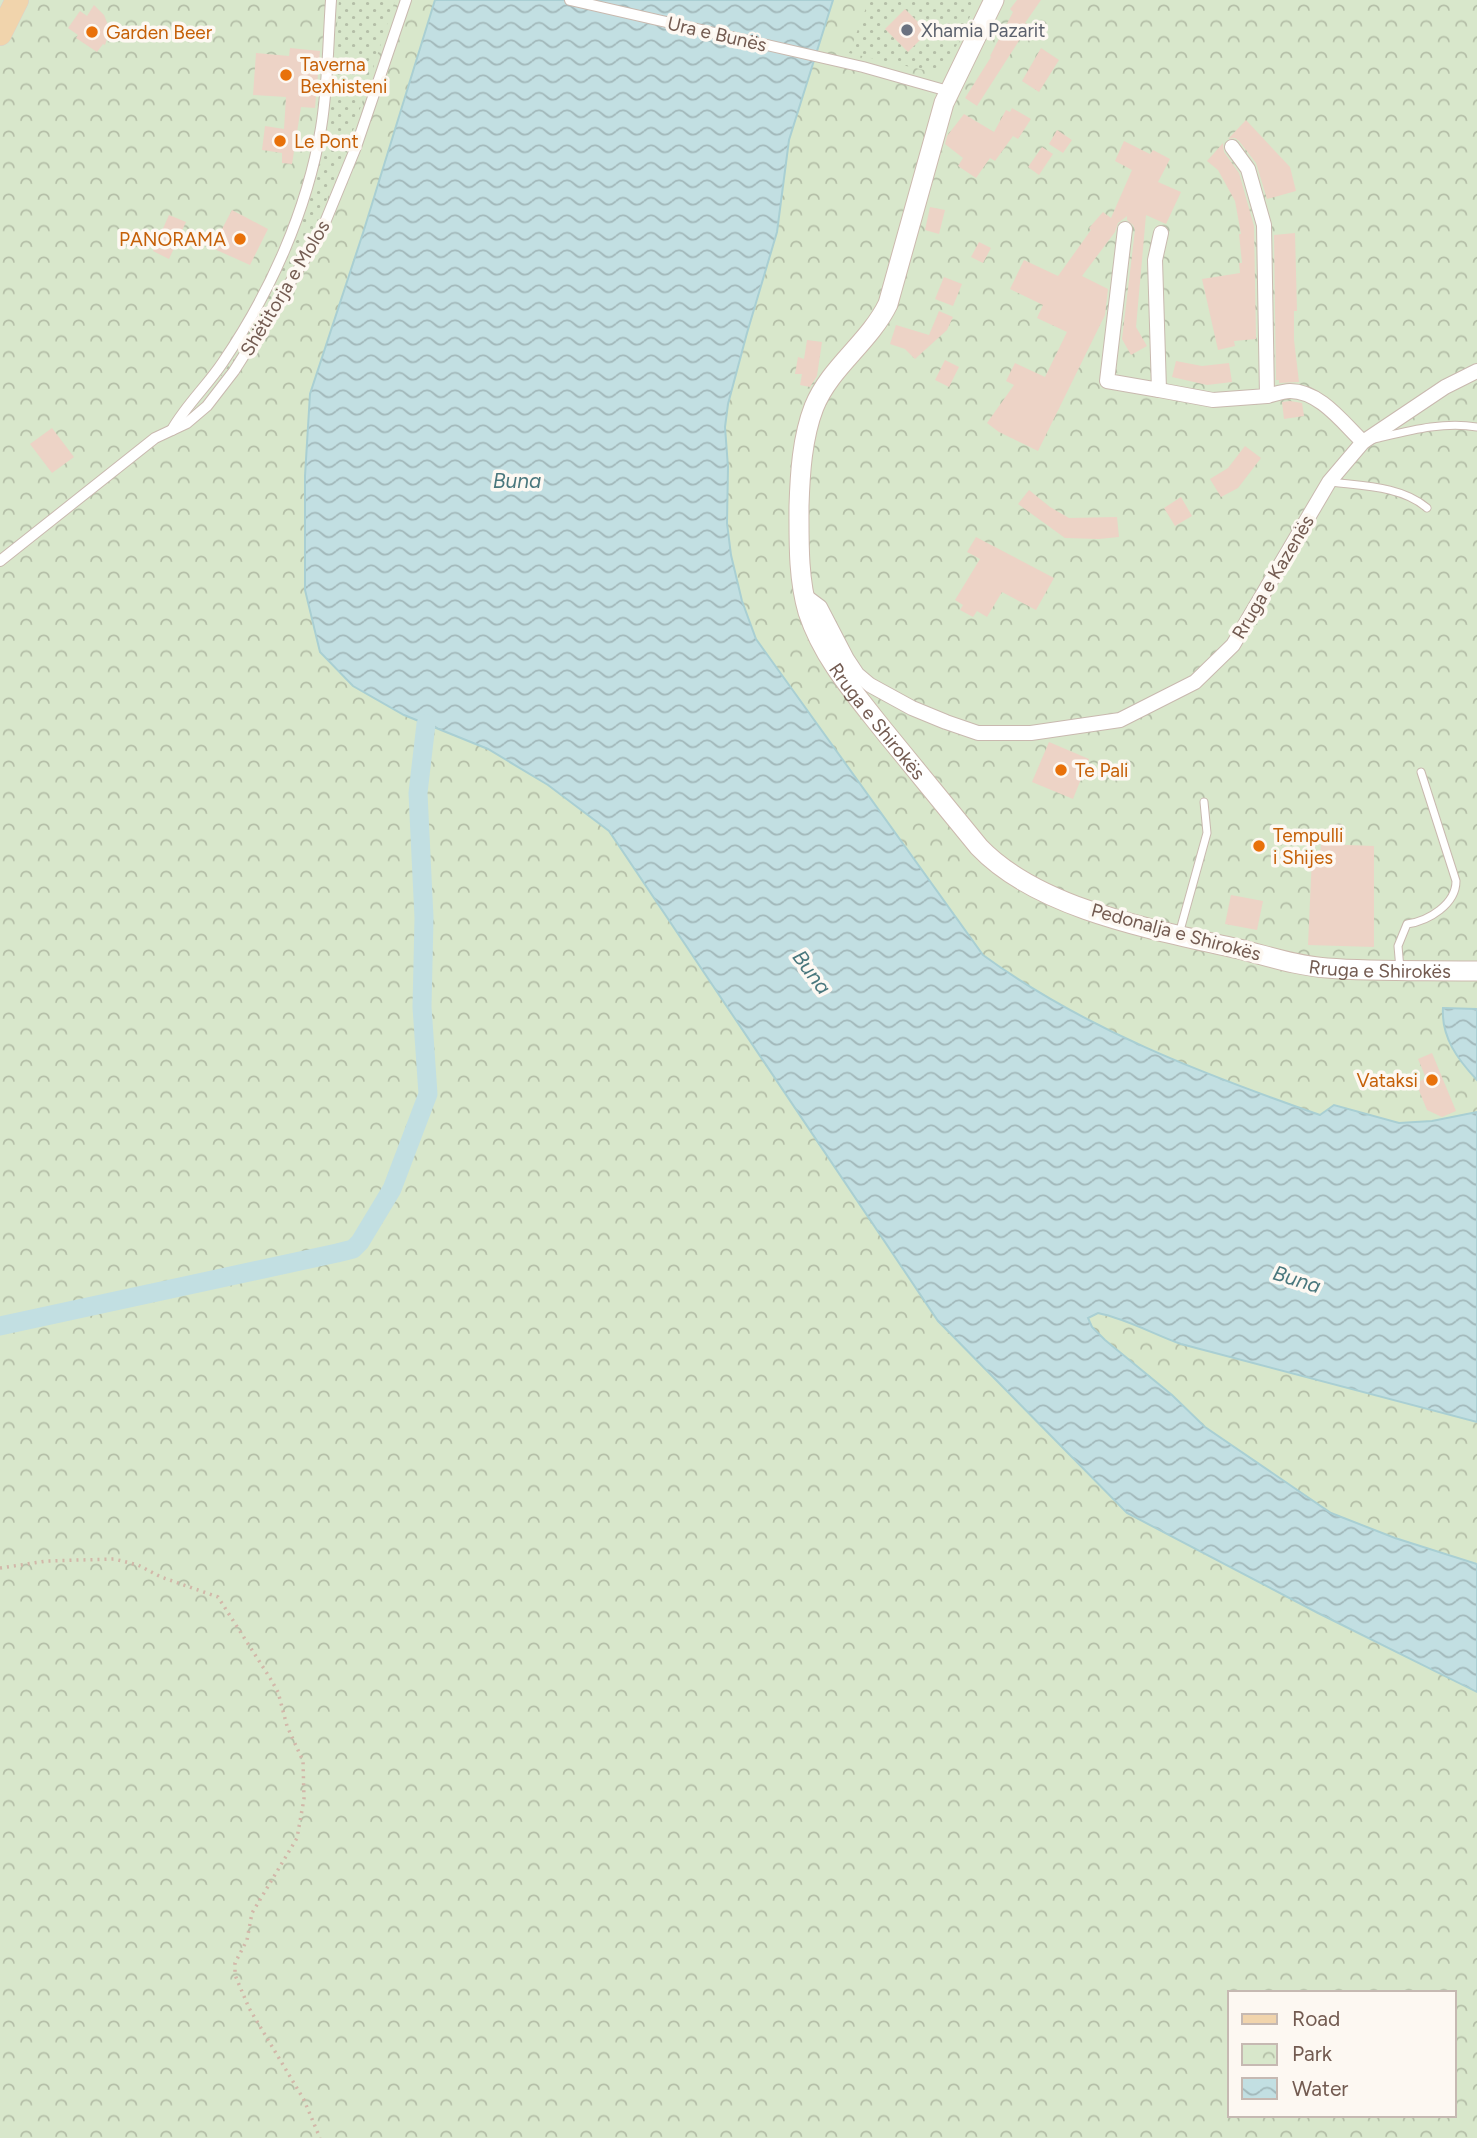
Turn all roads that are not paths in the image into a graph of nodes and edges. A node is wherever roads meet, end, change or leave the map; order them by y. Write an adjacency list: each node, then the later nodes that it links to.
1 (17, 0): 6 (main road)
2 (331, 0): 15 (street, Shëtitorja e Molos)
3 (405, 0): 15 (street, Shëtitorja e Molos)
4 (570, 0): 7 (street, Ura e Bunës)
5 (994, 0): 7 (main road, Rruga e Shirokës)
6 (0, 34)
7 (948, 92): 20 (main road, Rruga e Shirokës)
8 (1232, 147): 13 (street)
9 (1125, 229): 12 (street)
10 (1161, 233): 12 (street)
11 (1477, 371): 16 (street, Rruga e Kazenës)
12 (1158, 390): 13 (street)
13 (1268, 396): 16 (street)
14 (1477, 427): 16 (lane)
15 (170, 432): 19 (street, Shëtitorja e Molos)
16 (1363, 442): 17 (street, Rruga e Kazenës)
17 (1329, 482): 18 (lane); 20 (street, Rruga e Kazenës)
18 (1427, 508)
19 (0, 561)
20 (804, 595): 23 (main road, Rruga e Shirokës)
21 (1421, 772): 24 (lane)
22 (1204, 802): 23 (lane)
23 (1178, 934): 24 (main road, Rruga e Shirokës)
24 (1400, 969): 25 (main road, Rruga e Shirokës)
25 (1477, 971)

